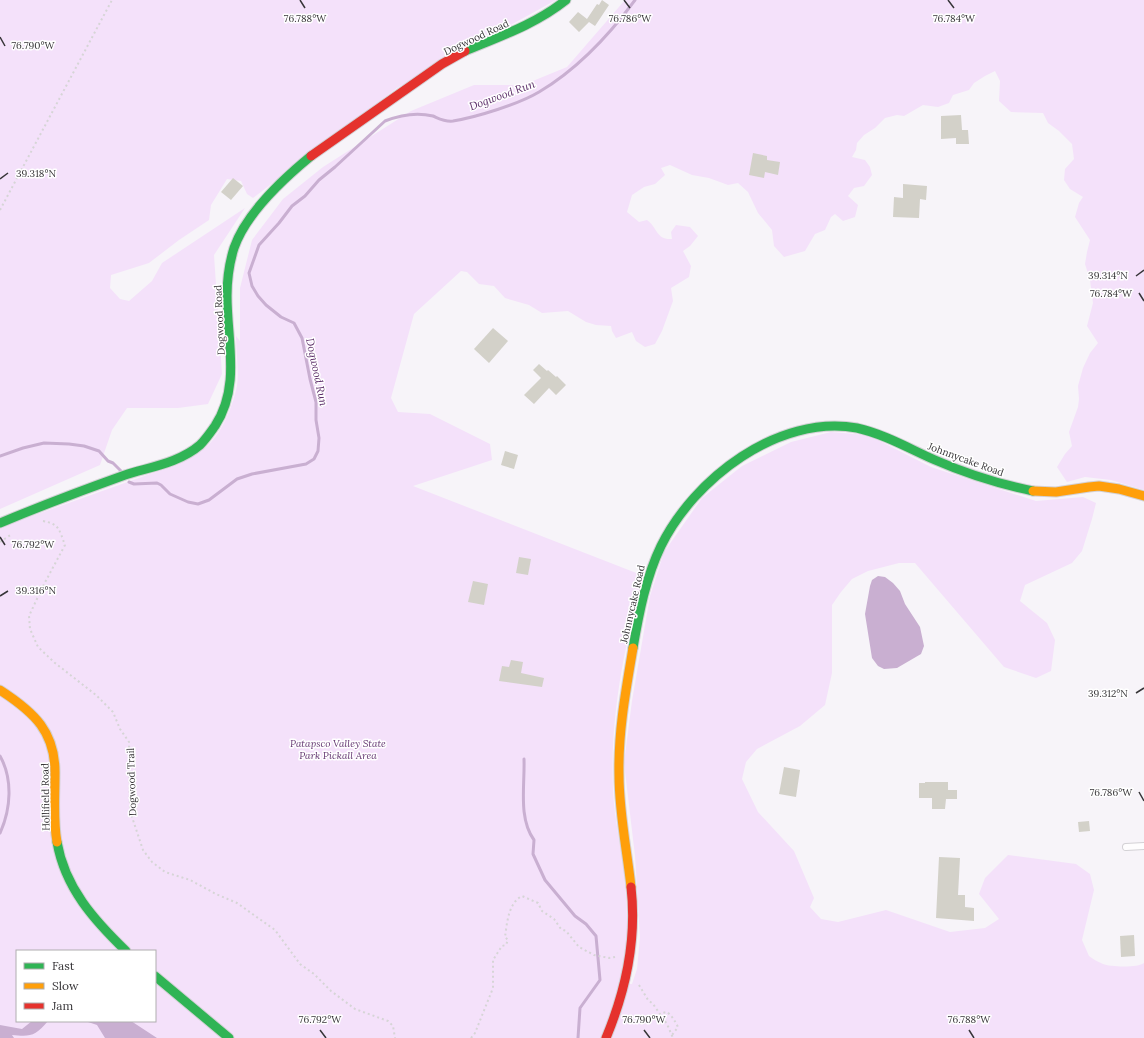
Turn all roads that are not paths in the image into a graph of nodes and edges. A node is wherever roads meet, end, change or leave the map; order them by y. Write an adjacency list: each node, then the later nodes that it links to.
1 (566, 0): 3 (street, Dogwood Road)
2 (1144, 496): 10 (street, Johnnycake Road)
3 (0, 523)
4 (0, 690): 7 (street, Hollifield Road)
5 (1144, 846): 6 (lane)
6 (1126, 847)
7 (125, 950)
8 (156, 977): 9 (street)
9 (229, 1038)
10 (606, 1038)

